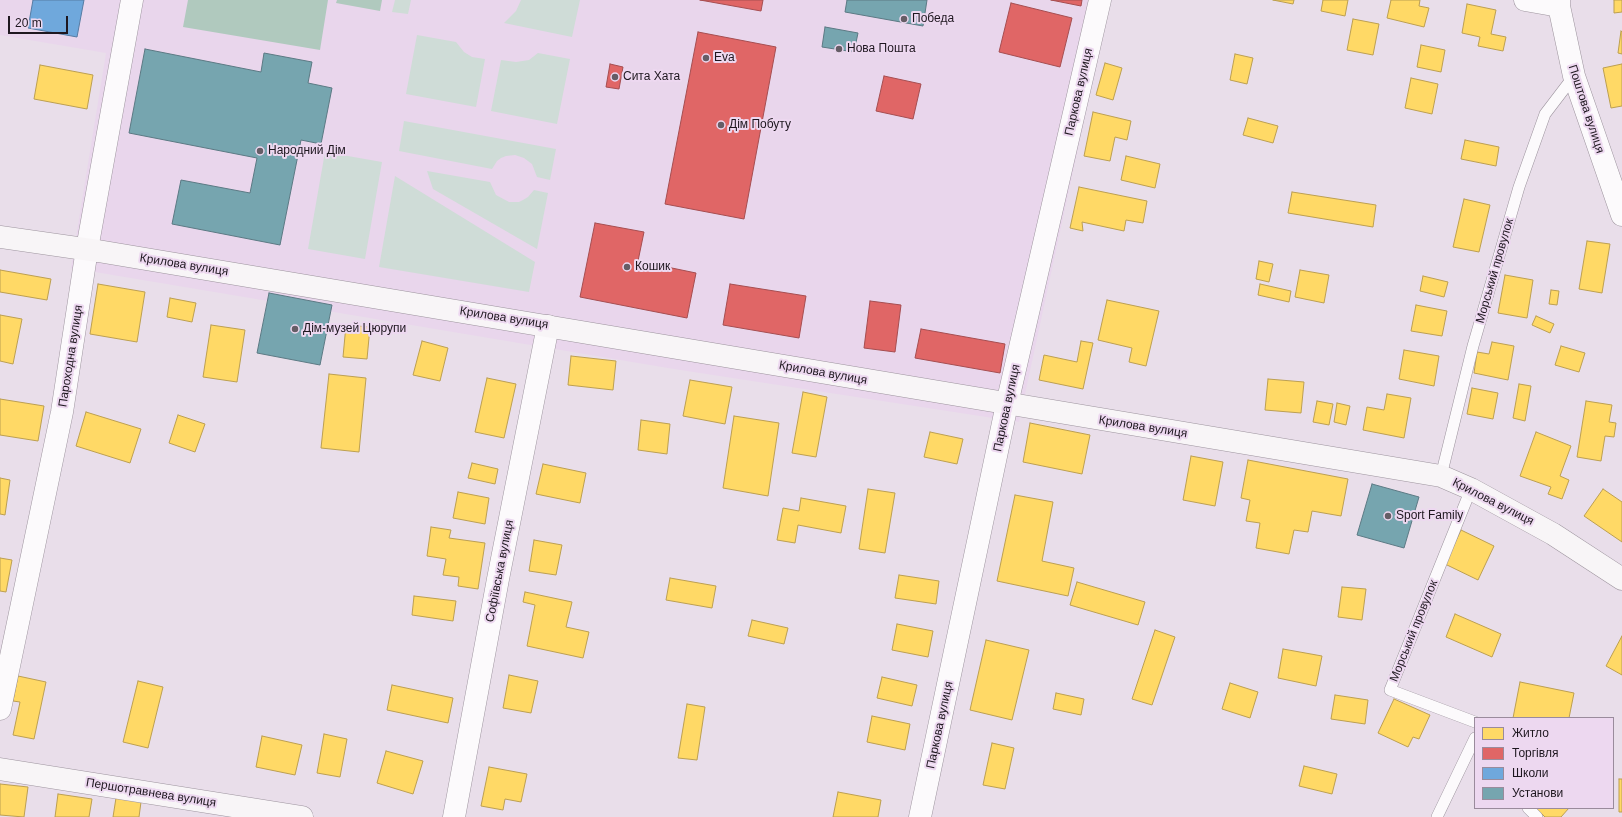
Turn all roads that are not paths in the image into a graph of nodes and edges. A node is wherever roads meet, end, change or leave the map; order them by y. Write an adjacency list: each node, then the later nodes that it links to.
1 (132, 0): 8 (street, Пароходна вулиця)
2 (1100, 0): 10 (street, Паркова вулиця)
3 (1525, 0): 4 (street)
4 (1559, 3): 5 (street, Поштова вулиця)
5 (1574, 76): 6 (street, Поштова вулиця); 11 (lane, Морський провулок)
6 (1622, 215)
7 (0, 237): 8 (street, Крилова вулиця)
8 (87, 249): 9 (street, Крилова вулиця); 14 (street, Пароходна вулиця)
9 (548, 326): 10 (street, Крилова вулиця); 21 (street, Софіївська вулиця)
10 (1008, 404): 11 (street, Крилова вулиця); 22 (street, Паркова вулиця)
11 (1441, 476): 12 (street, Крилова вулиця)
12 (1471, 489): 13 (street, Крилова вулиця); 15 (lane, Морський провулок)
13 (1622, 579)
14 (0, 710)
15 (1474, 722)
16 (1474, 743): 17 (lane)
17 (1472, 753): 23 (lane)
18 (0, 769): 20 (street, Першотравнева вулиця)
19 (1529, 809): 24 (lane)
20 (302, 817)
21 (454, 817)
22 (920, 817)
23 (1437, 817)
24 (1537, 817)

